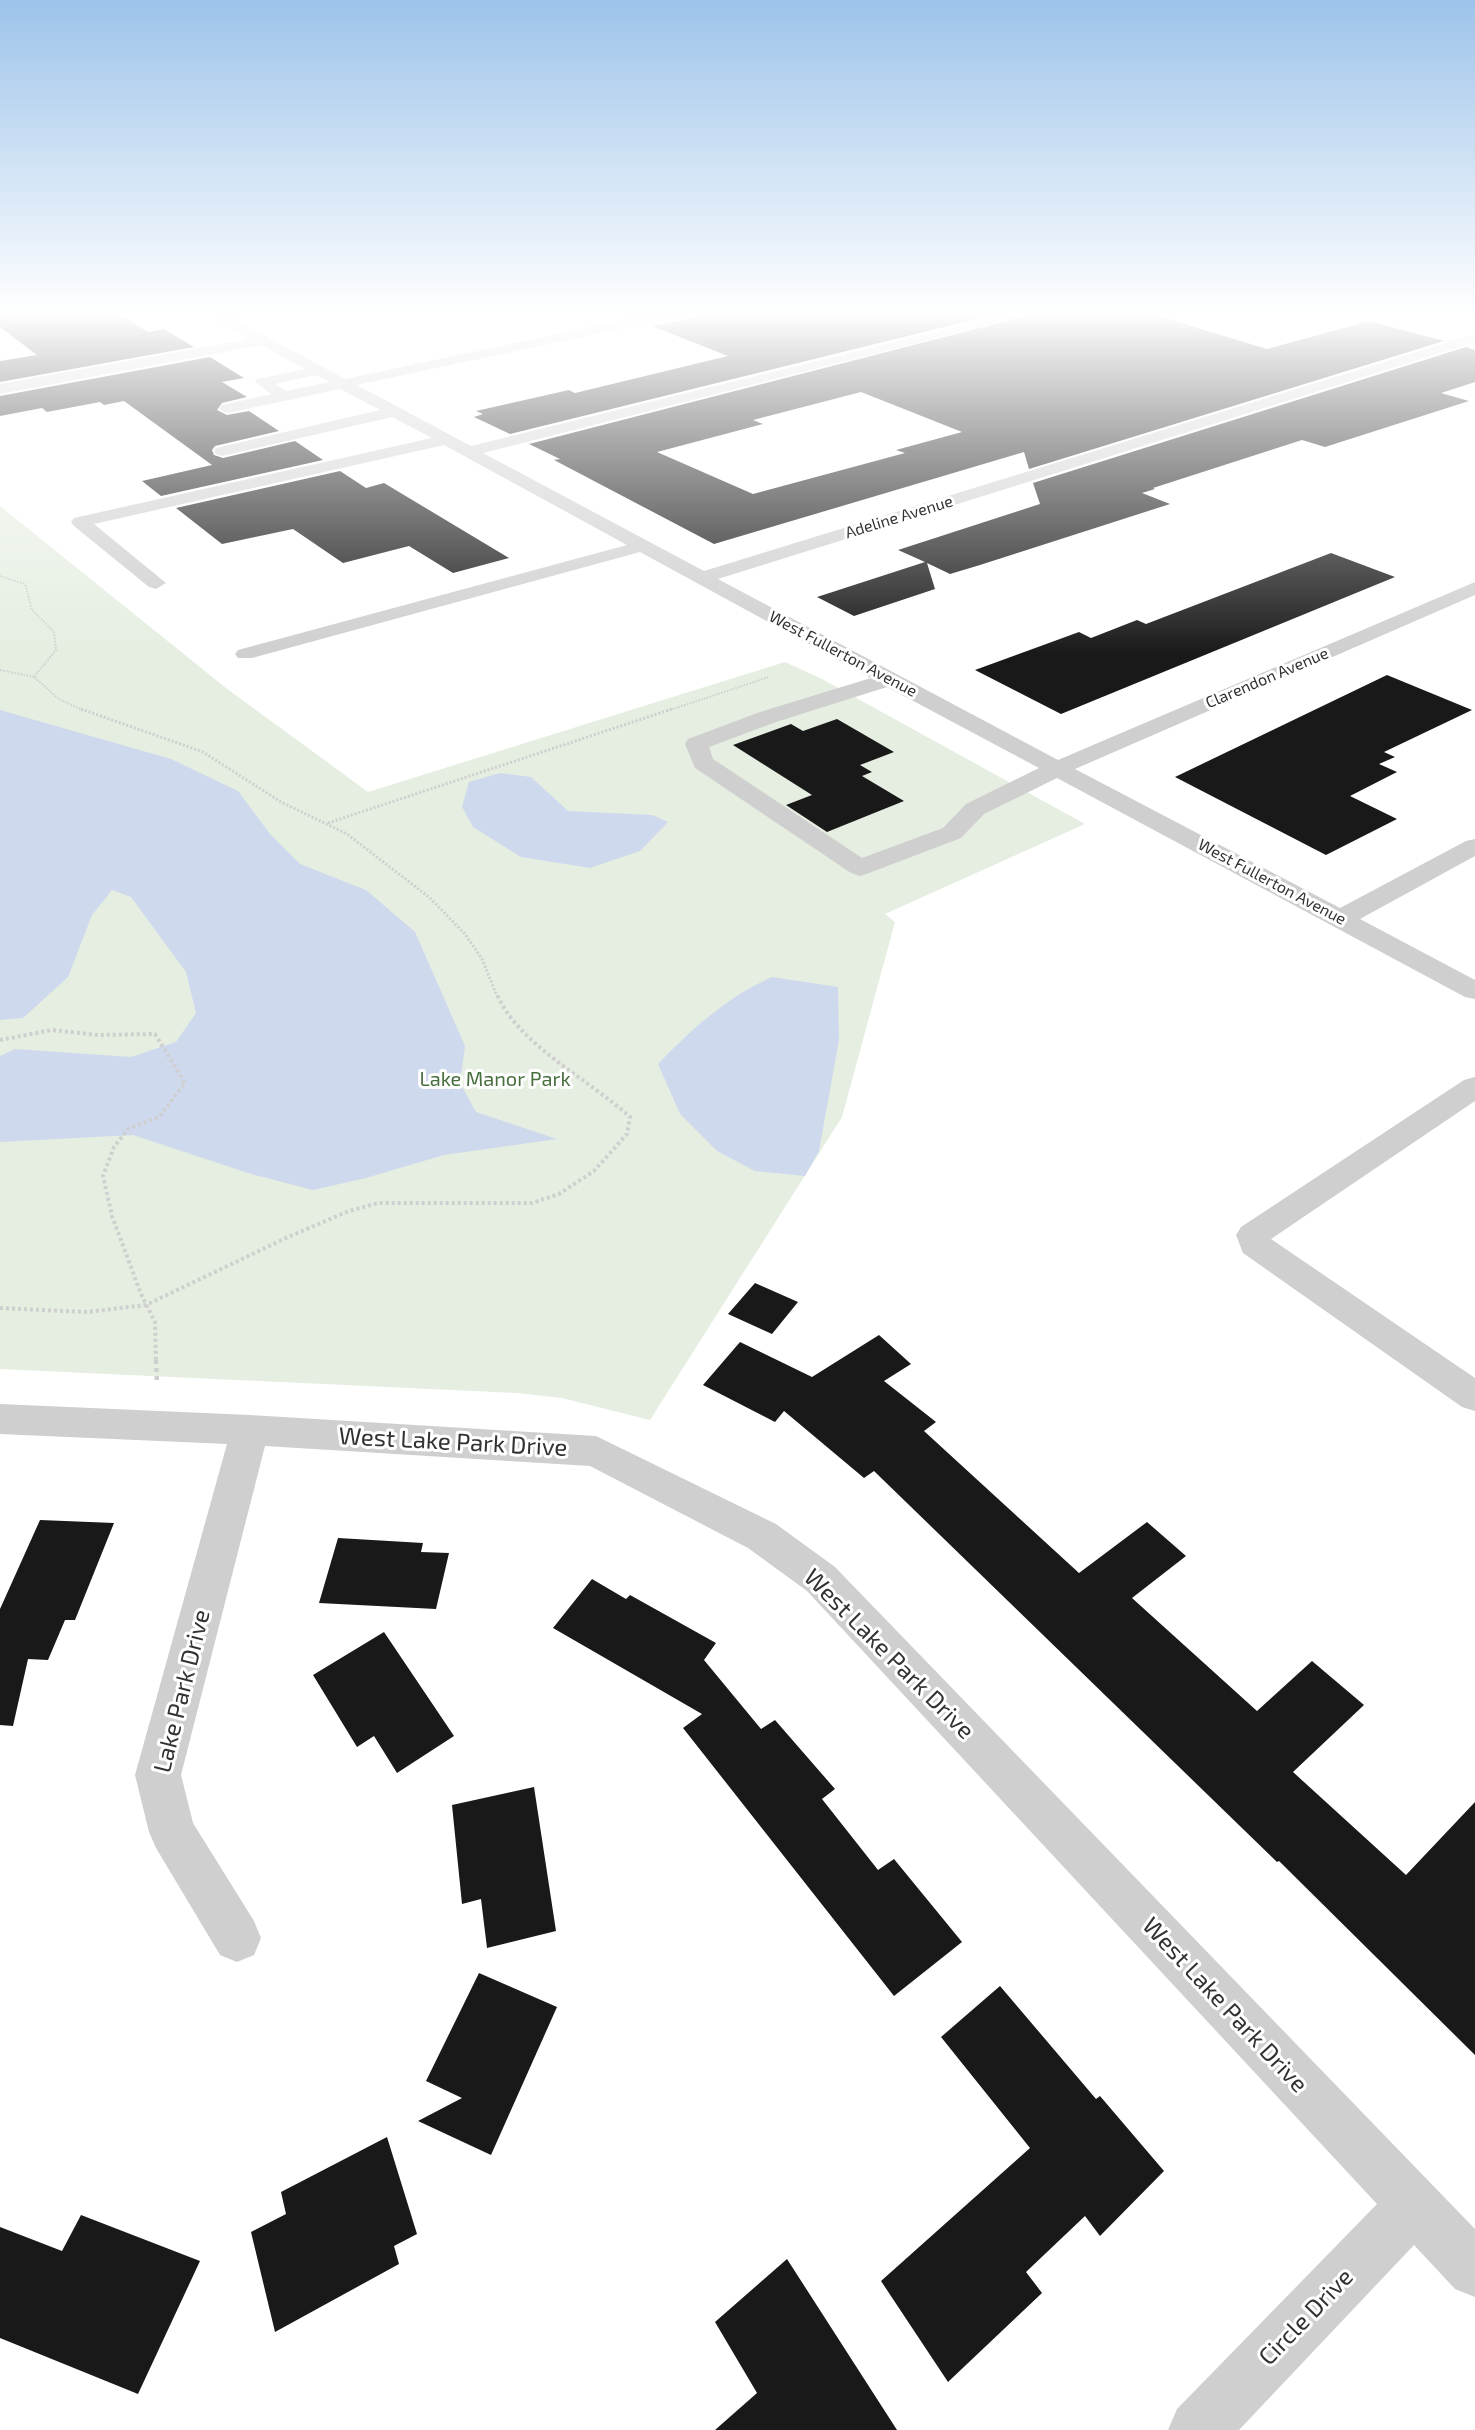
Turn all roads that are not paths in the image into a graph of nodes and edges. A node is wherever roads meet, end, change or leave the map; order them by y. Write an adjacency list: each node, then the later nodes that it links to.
1 (330, 426): 6 (street)
2 (420, 426): 5 (street, West Fullerton Avenue)
3 (571, 426): 7 (street)
4 (1190, 426): 9 (street, Adeline Avenue)
5 (446, 440): 7 (street, West Fullerton Avenue); 10 (street)
6 (222, 451)
7 (467, 452): 8 (street, West Fullerton Avenue)
8 (642, 546): 9 (street, West Fullerton Avenue); 12 (street)
9 (702, 578): 13 (street, West Fullerton Avenue)
10 (156, 583)
11 (1475, 588): 14 (street, Clarendon Avenue)
12 (245, 654)
13 (889, 679): 14 (street, West Fullerton Avenue); 14 (street, Clarendon Avenue)
14 (1058, 768): 16 (street, West Fullerton Avenue)
15 (1475, 846): 16 (street)
16 (1341, 919): 17 (street, West Fullerton Avenue)
17 (1475, 991)
18 (1475, 1087): 19 (street)
19 (1475, 1397)
20 (0, 1419): 21 (street, West Lake Park Drive)
21 (250, 1430): 22 (street, Lake Park Drive); 23 (street, West Lake Park Drive)
22 (237, 1938)
23 (1414, 2205): 24 (street, West Lake Park Drive); 25 (street, Circle Drive)
24 (1475, 2270)
25 (1198, 2430)

